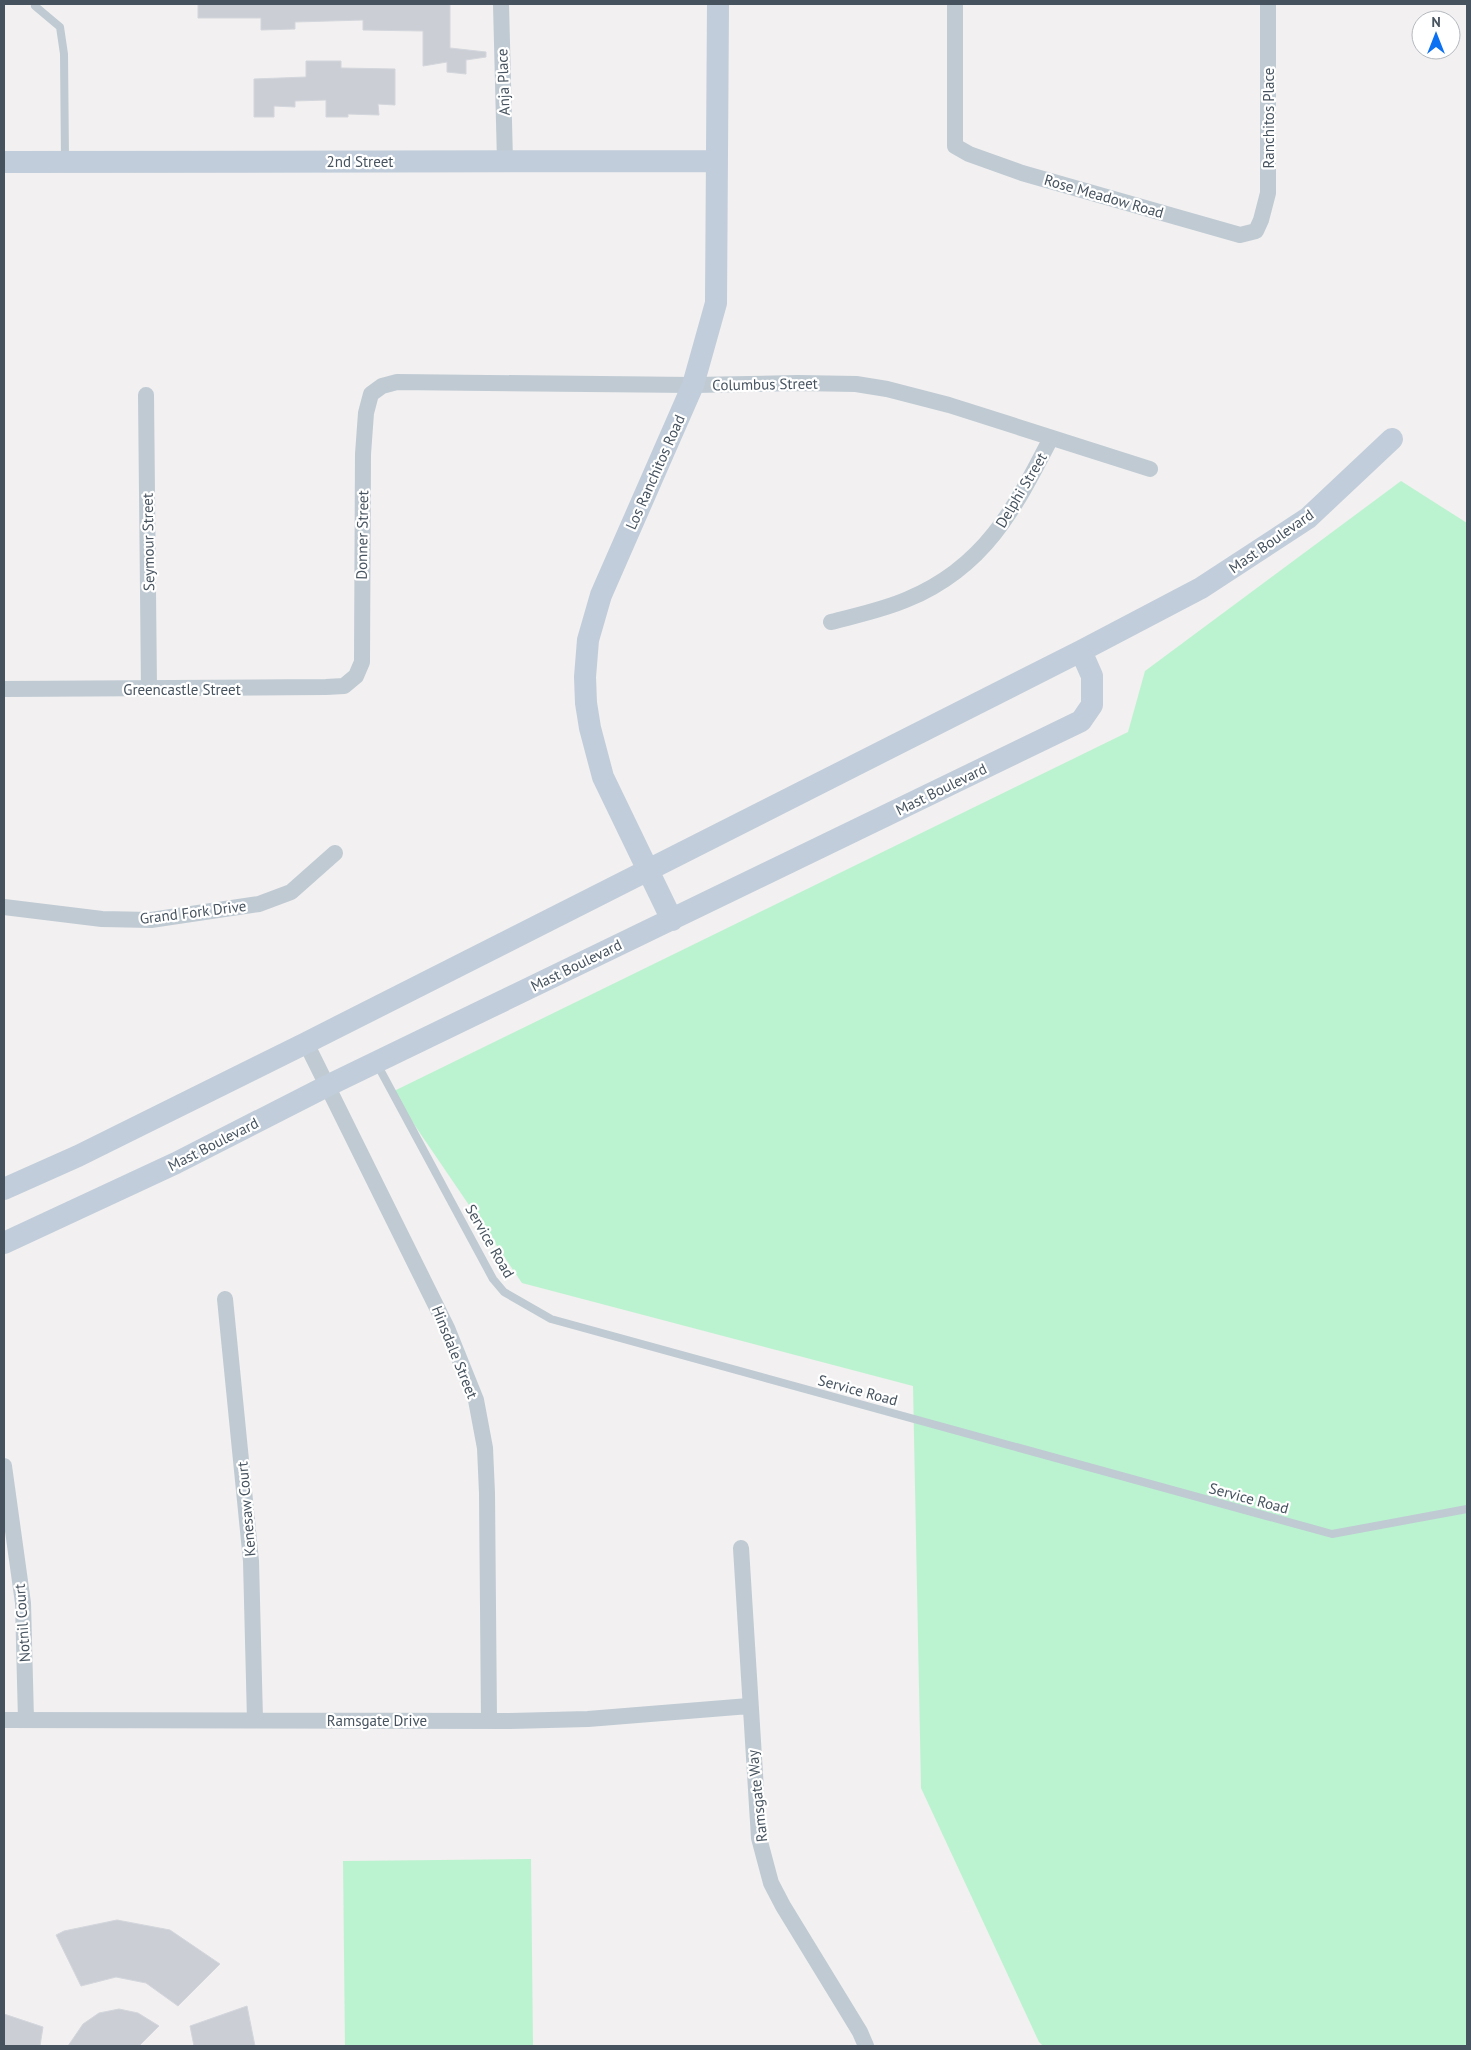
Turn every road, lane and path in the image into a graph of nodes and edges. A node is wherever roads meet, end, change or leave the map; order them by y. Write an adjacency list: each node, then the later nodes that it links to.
1 (501, 4): 6 (street, Anja Place)
2 (718, 4): 7 (street, Los Ranchitos Road)
3 (955, 4): 10 (street, Rose Meadow Road)
4 (1268, 4): 10 (street, Ranchitos Place)
5 (35, 6): 9 (lane)
6 (505, 161): 7 (street, 2nd Street); 9 (street, 2nd Street)
7 (717, 161): 11 (street, Los Ranchitos Road)
8 (4, 162): 9 (street, 2nd Street)
9 (65, 162)
10 (1256, 231)
11 (693, 385): 12 (street, Columbus Street); 14 (street, Columbus Street); 23 (street, Los Ranchitos Road)
12 (371, 394): 19 (street, Donner Street)
13 (146, 395): 21 (street, Seymour Street)
14 (1051, 438): 16 (street, Columbus Street); 17 (street, Delphi Street)
15 (1392, 439): 18 (street, Mast Boulevard)
16 (1150, 469)
17 (831, 622)
18 (1081, 651): 23 (street, Mast Boulevard); 25 (street, Mast Boulevard)
19 (356, 676): 21 (street, Greencastle Street)
20 (4, 689): 21 (street, Greencastle Street)
21 (149, 689)
22 (336, 853): 24 (street, Grand Fork Drive)
23 (648, 870): 25 (street, Los Ranchitos Road); 26 (street, Mast Boulevard)
24 (4, 907)
25 (672, 920): 27 (street, Mast Boulevard)
26 (306, 1043): 28 (street, Hinsdale Street); 29 (street, Mast Boulevard)
27 (376, 1062): 28 (street, Mast Boulevard); 33 (lane, Service Road)
28 (327, 1086): 30 (street, Mast Boulevard); 39 (street, Hinsdale Street)
29 (4, 1189)
30 (4, 1243)
31 (225, 1299): 38 (street, Kenesaw Court)
32 (4, 1466): 37 (street, Notnil Court)
33 (1467, 1508)
34 (741, 1548): 35 (street, Ramsgate Way)
35 (749, 1706): 39 (street, Ramsgate Drive); 40 (street, Ramsgate Way)
36 (4, 1720): 37 (street, Ramsgate Drive)
37 (26, 1720): 38 (street, Ramsgate Drive)
38 (254, 1720): 39 (street, Ramsgate Drive)
39 (489, 1721)
40 (866, 2046)

